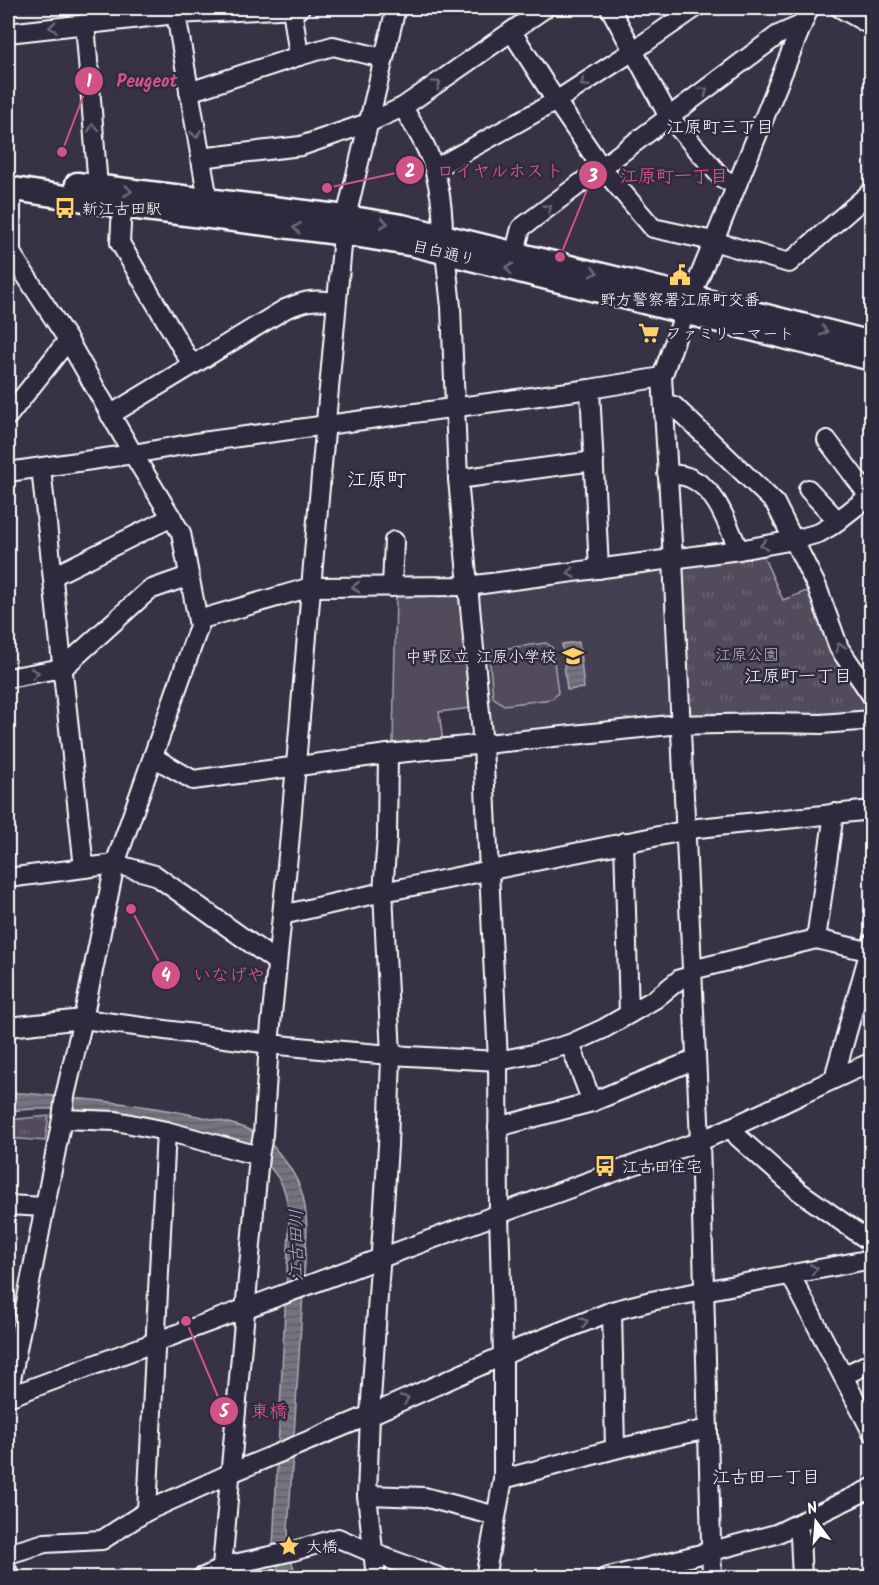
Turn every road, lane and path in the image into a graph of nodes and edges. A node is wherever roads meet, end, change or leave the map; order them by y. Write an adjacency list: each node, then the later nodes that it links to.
1 (292, 8): 2 (street); 9 (street); 16 (street)
2 (300, 8)
3 (396, 8): 17 (street)
4 (545, 8): 13 (street)
5 (610, 8): 15 (street)
6 (695, 8): 15 (street)
7 (809, 8): 11 (street)
8 (840, 8): 12 (street)
9 (177, 12): 10 (street); 18 (street)
10 (85, 23): 14 (street, one-way to 14); 28 (street, one-way to 10)
11 (801, 25): 21 (street, one-way to 11); 27 (street)
12 (872, 26)
13 (512, 32): 19 (street); 20 (street, one-way to 13)
14 (8, 33)
15 (633, 51): 19 (street, one-way to 19); 21 (street)
16 (299, 56): 17 (street); 18 (street)
17 (383, 58): 22 (street)
18 (189, 92): 23 (street, one-way to 23)
19 (555, 101): 24 (street); 25 (street)
20 (403, 107): 22 (street); 25 (street)
21 (669, 117): 24 (street); 27 (street)
22 (368, 123): 23 (street); 32 (street)
23 (200, 158): 30 (street)
24 (602, 168): 33 (street); 36 (street, one-way to 24)
25 (434, 169): 34 (street)
26 (9, 184): 28 (main road, 目白通り); 31 (main road, 目白通り); 35 (street)
27 (735, 185): 33 (street)
28 (98, 187): 30 (main road, 目白通り, one-way to 30)
29 (872, 191): 33 (street)
30 (208, 200): 32 (main road, 目白通り)
31 (122, 206): 32 (main road, 目白通り, one-way to 31); 42 (street)
32 (345, 226): 34 (main road, 目白通り); 37 (street)
33 (713, 241): 38 (street)
34 (444, 244): 36 (main road, 目白通り); 38 (main road, 目白通り, one-way to 34); 46 (street)
35 (9, 252): 39 (street)
36 (515, 252): 38 (main road, 目白通り, one-way to 38)
37 (336, 302): 42 (street); 49 (street)
38 (688, 304): 40 (main road, 目白通り, one-way to 40); 41 (main road, 目白通り); 43 (street)
39 (68, 340): 47 (street); 48 (street)
40 (872, 343)
41 (872, 359)
42 (192, 365): 47 (street)
43 (662, 376): 44 (street); 45 (street)
44 (590, 389): 46 (street); 52 (street)
45 (664, 403): 55 (street); 61 (street)
46 (456, 407): 49 (street); 56 (street)
47 (110, 414): 51 (street)
48 (8, 416)
49 (326, 426): 51 (street); 68 (street)
50 (827, 440): 58 (street)
51 (133, 454): 53 (street); 59 (street)
52 (594, 461): 56 (street); 65 (street)
53 (41, 468): 54 (street); 66 (street)
54 (8, 472)
55 (667, 473): 63 (street); 64 (street)
56 (458, 479): 69 (street)
57 (808, 489): 60 (street)
58 (871, 495): 60 (street)
59 (172, 517): 66 (street); 67 (street)
60 (838, 521): 61 (street)
61 (794, 540): 63 (street, one-way to 63); 74 (street, one-way to 61)
62 (394, 541): 70 (street)
63 (739, 550): 64 (street)
64 (673, 559): 65 (street); 76 (street)
65 (599, 569): 69 (street, one-way to 69)
66 (53, 576): 72 (street)
67 (189, 576): 71 (street); 72 (street)
68 (310, 586): 70 (street, one-way to 68); 71 (street); 80 (street)
69 (468, 586): 70 (street); 77 (street)
70 (392, 587)
71 (198, 620): 79 (street)
72 (63, 668): 73 (street, one-way to 72); 86 (street)
73 (8, 678)
74 (872, 696)
75 (872, 720): 76 (street)
76 (680, 725): 77 (street); 83 (street)
77 (483, 745): 78 (street); 87 (street)
78 (388, 754): 80 (street); 89 (street)
79 (153, 757): 80 (street); 85 (street)
80 (294, 766): 90 (street)
81 (872, 810): 82 (street)
82 (834, 813): 83 (street); 91 (street)
83 (686, 831): 84 (street); 94 (street)
84 (624, 842): 87 (street); 95 (street)
85 (116, 864): 86 (street); 93 (street); 96 (street)
86 (84, 868): 88 (street)
87 (488, 870): 89 (street); 102 (street)
88 (8, 878)
89 (383, 892): 90 (street); 100 (street)
90 (282, 915): 93 (street)
91 (816, 939): 92 (street); 94 (street)
92 (871, 949): 104 (street)
93 (277, 962): 98 (street)
94 (692, 973): 95 (street); 101 (street)
95 (629, 1014): 99 (street)
96 (83, 1019): 97 (street); 98 (street); 106 (street)
97 (8, 1027)
98 (269, 1044): 100 (street); 111 (street)
99 (570, 1044): 102 (street); 105 (street)
100 (391, 1055): 102 (street); 116 (street)
101 (696, 1059): 105 (street); 110 (street)
102 (498, 1060): 107 (street)
103 (872, 1062): 104 (street)
104 (836, 1077): 108 (street)
105 (592, 1102): 107 (street)
106 (62, 1119): 109 (street); 113 (street)
107 (498, 1127): 114 (street)
108 (732, 1128): 110 (street); 115 (street)
109 (166, 1131): 111 (street); 122 (street)
110 (700, 1141): 114 (street); 119 (street)
111 (260, 1156): 120 (street)
112 (8, 1205): 113 (street)
113 (44, 1207): 126 (street)
114 (499, 1214): 116 (street); 123 (street)
115 (872, 1243)
116 (380, 1259): 120 (street); 127 (street)
117 (872, 1259): 118 (street, one-way to 117)
118 (790, 1274): 119 (street); 125 (street)
119 (704, 1292): 121 (street); 128 (street)
120 (245, 1308): 122 (street); 131 (street)
121 (612, 1311): 123 (street, one-way to 121); 130 (street)
122 (156, 1342): 126 (street); 135 (street)
123 (503, 1356): 127 (street, one-way to 123); 132 (street)
124 (872, 1362): 125 (street)
125 (843, 1376): 129 (street)
126 (8, 1396)
127 (370, 1415): 131 (street); 134 (street)
128 (708, 1429): 130 (street); 138 (street)
129 (872, 1432)
130 (615, 1449): 132 (street)
131 (231, 1473): 135 (street); 142 (street)
132 (503, 1479): 136 (street)
133 (872, 1488): 137 (street)
134 (367, 1495): 136 (street); 139 (street)
135 (147, 1511): 140 (street)
136 (496, 1516): 147 (street)
137 (797, 1525): 138 (street); 150 (street)
138 (711, 1551): 148 (street); 149 (street)
139 (373, 1553): 142 (street); 145 (street); 146 (street)
140 (8, 1554)
141 (8, 1572): 143 (street)
142 (221, 1573): 144 (street)
143 (10, 1578)
144 (201, 1578)
145 (376, 1578)
146 (441, 1578)
147 (485, 1578)
148 (605, 1578)
149 (712, 1578)
150 (802, 1578)

